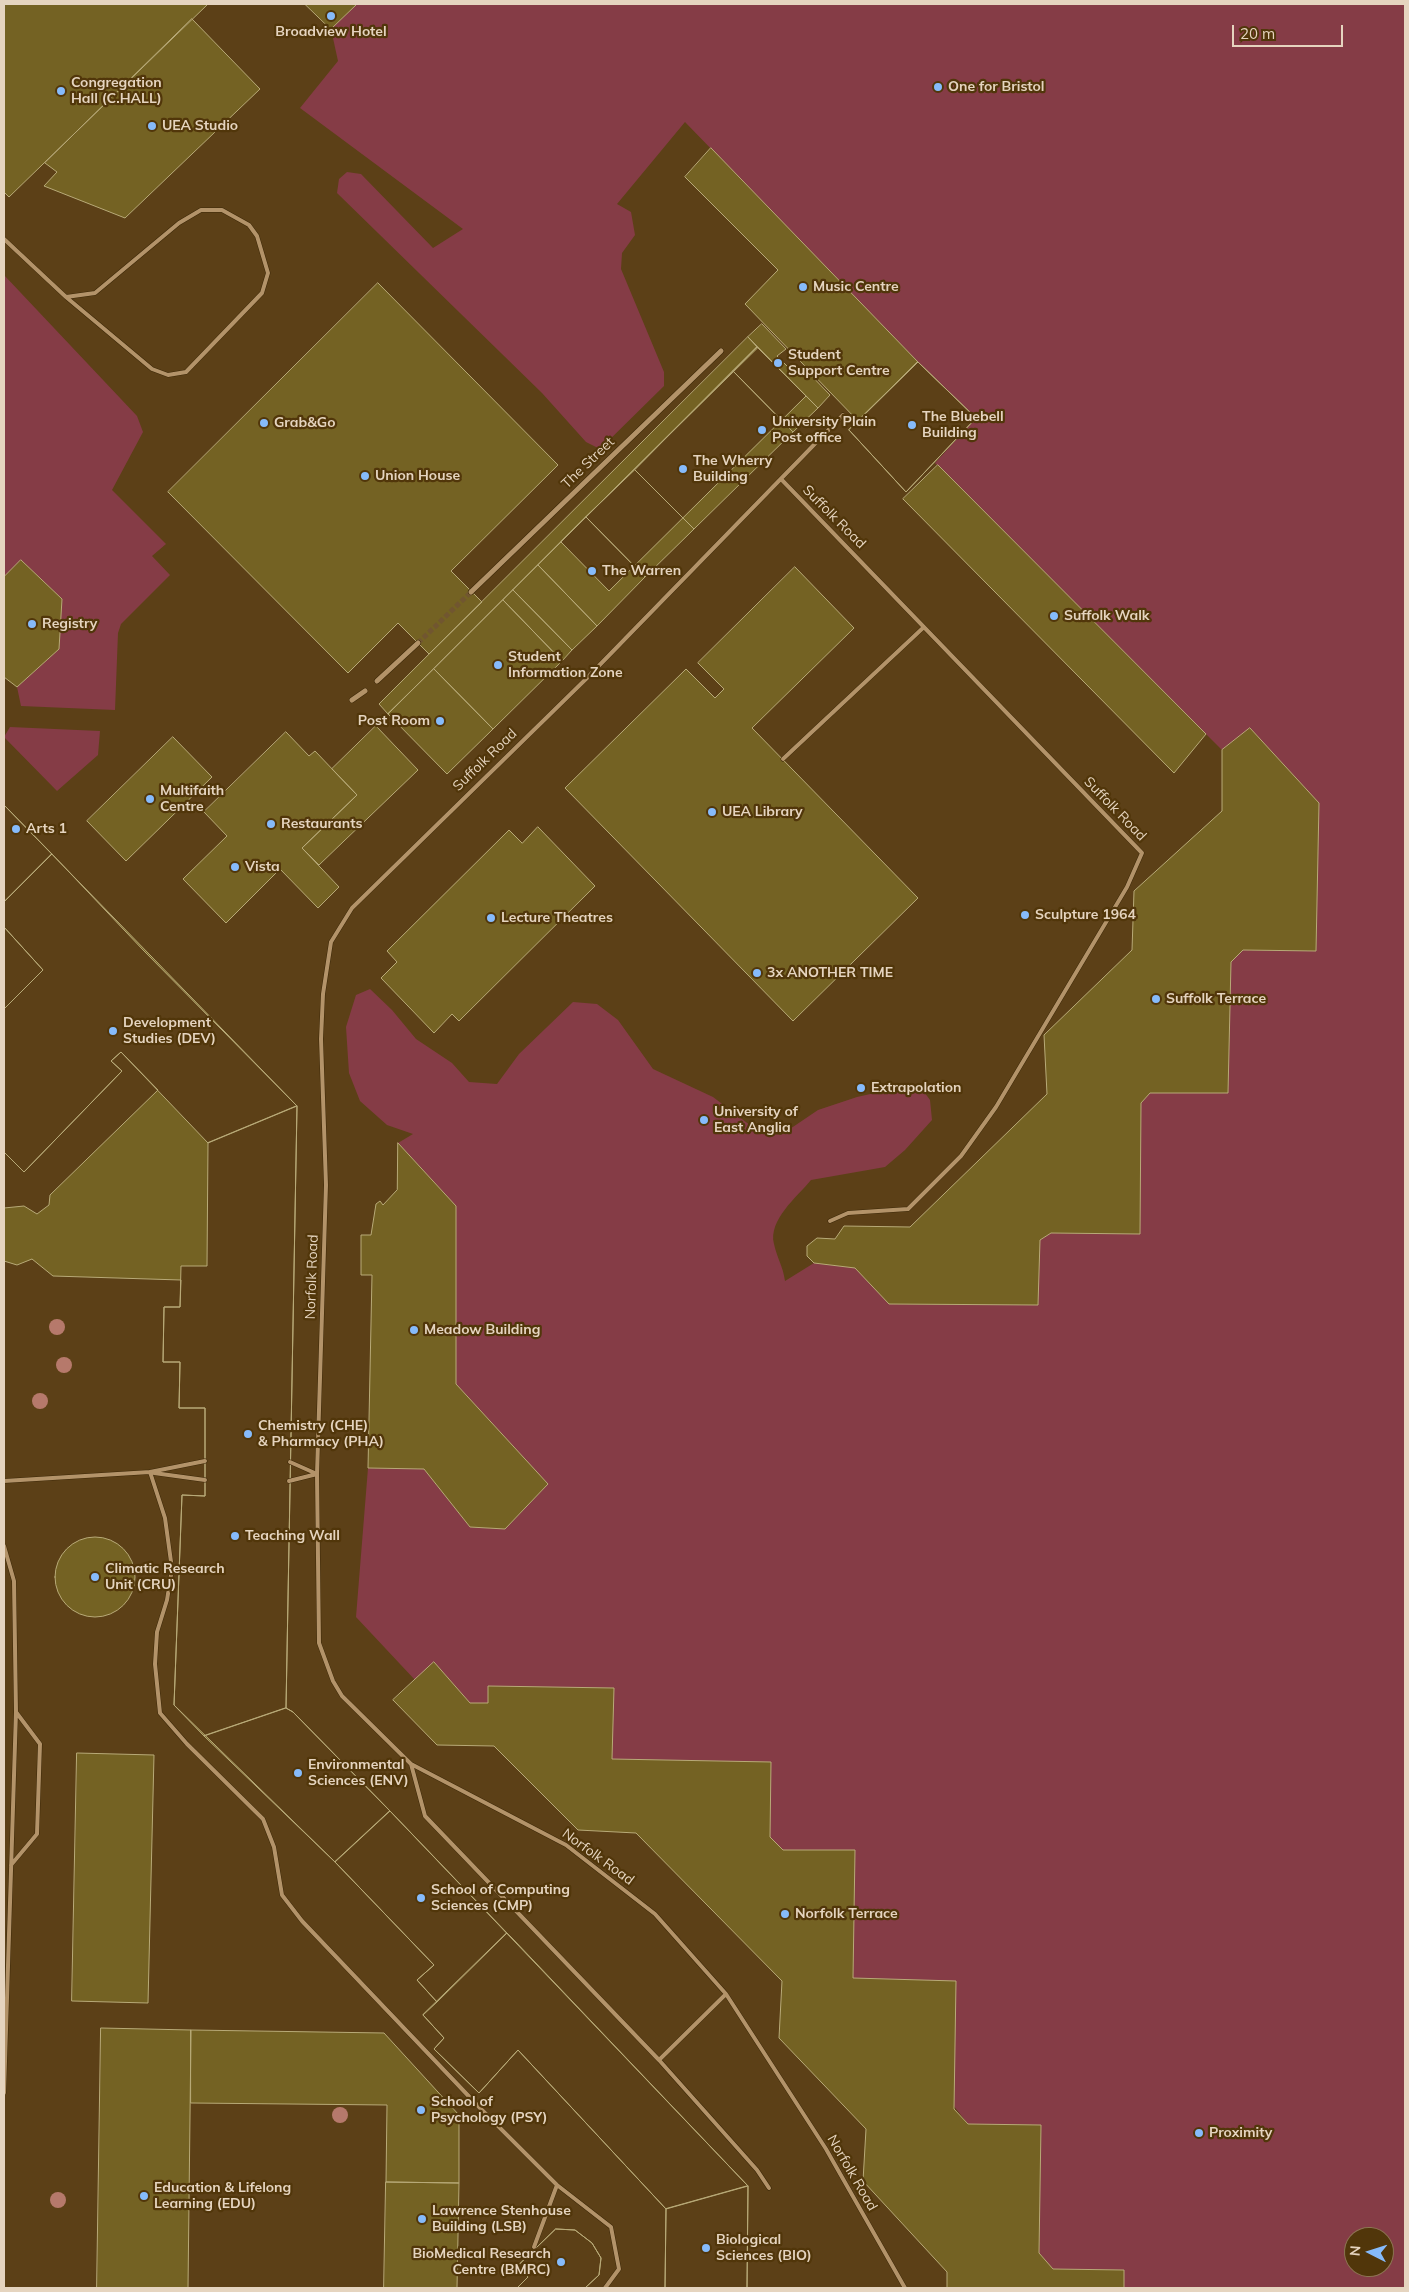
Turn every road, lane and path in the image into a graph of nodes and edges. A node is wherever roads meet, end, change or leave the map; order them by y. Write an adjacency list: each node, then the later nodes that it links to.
1 (4, 239): 2 (lane)
2 (66, 297): 2 (lane)
3 (721, 351): 6 (street, The Street)
4 (843, 415): 5 (lane, Suffolk Road)
5 (781, 479): 7 (lane, Suffolk Road); 13 (lane, Suffolk Road)
6 (471, 592)
7 (924, 627): 12 (lane); 14 (lane, Suffolk Road)
8 (418, 643): 9 (street)
9 (377, 681)
10 (365, 691): 11 (street)
11 (352, 700)
12 (783, 759)
13 (324, 1081): 18 (lane, Norfolk Road)
14 (830, 1220)
15 (205, 1460): 17 (lane)
16 (290, 1462): 18 (lane)
17 (150, 1472): 19 (lane); 20 (lane); 29 (lane)
18 (317, 1474): 21 (lane); 24 (lane, Norfolk Road)
19 (205, 1480)
20 (4, 1481)
21 (289, 1481)
22 (4, 1546): 23 (lane)
23 (16, 1712): 25 (lane); 25 (lane)
24 (411, 1764): 26 (lane, Norfolk Road); 27 (lane)
25 (11, 1866): 28 (lane)
26 (726, 1994): 27 (lane); 33 (lane, Norfolk Road)
27 (659, 2060): 30 (lane)
28 (4, 2092)
29 (557, 2184): 31 (lane); 32 (lane)
30 (769, 2188)
31 (534, 2247)
32 (606, 2288)
33 (905, 2288)

